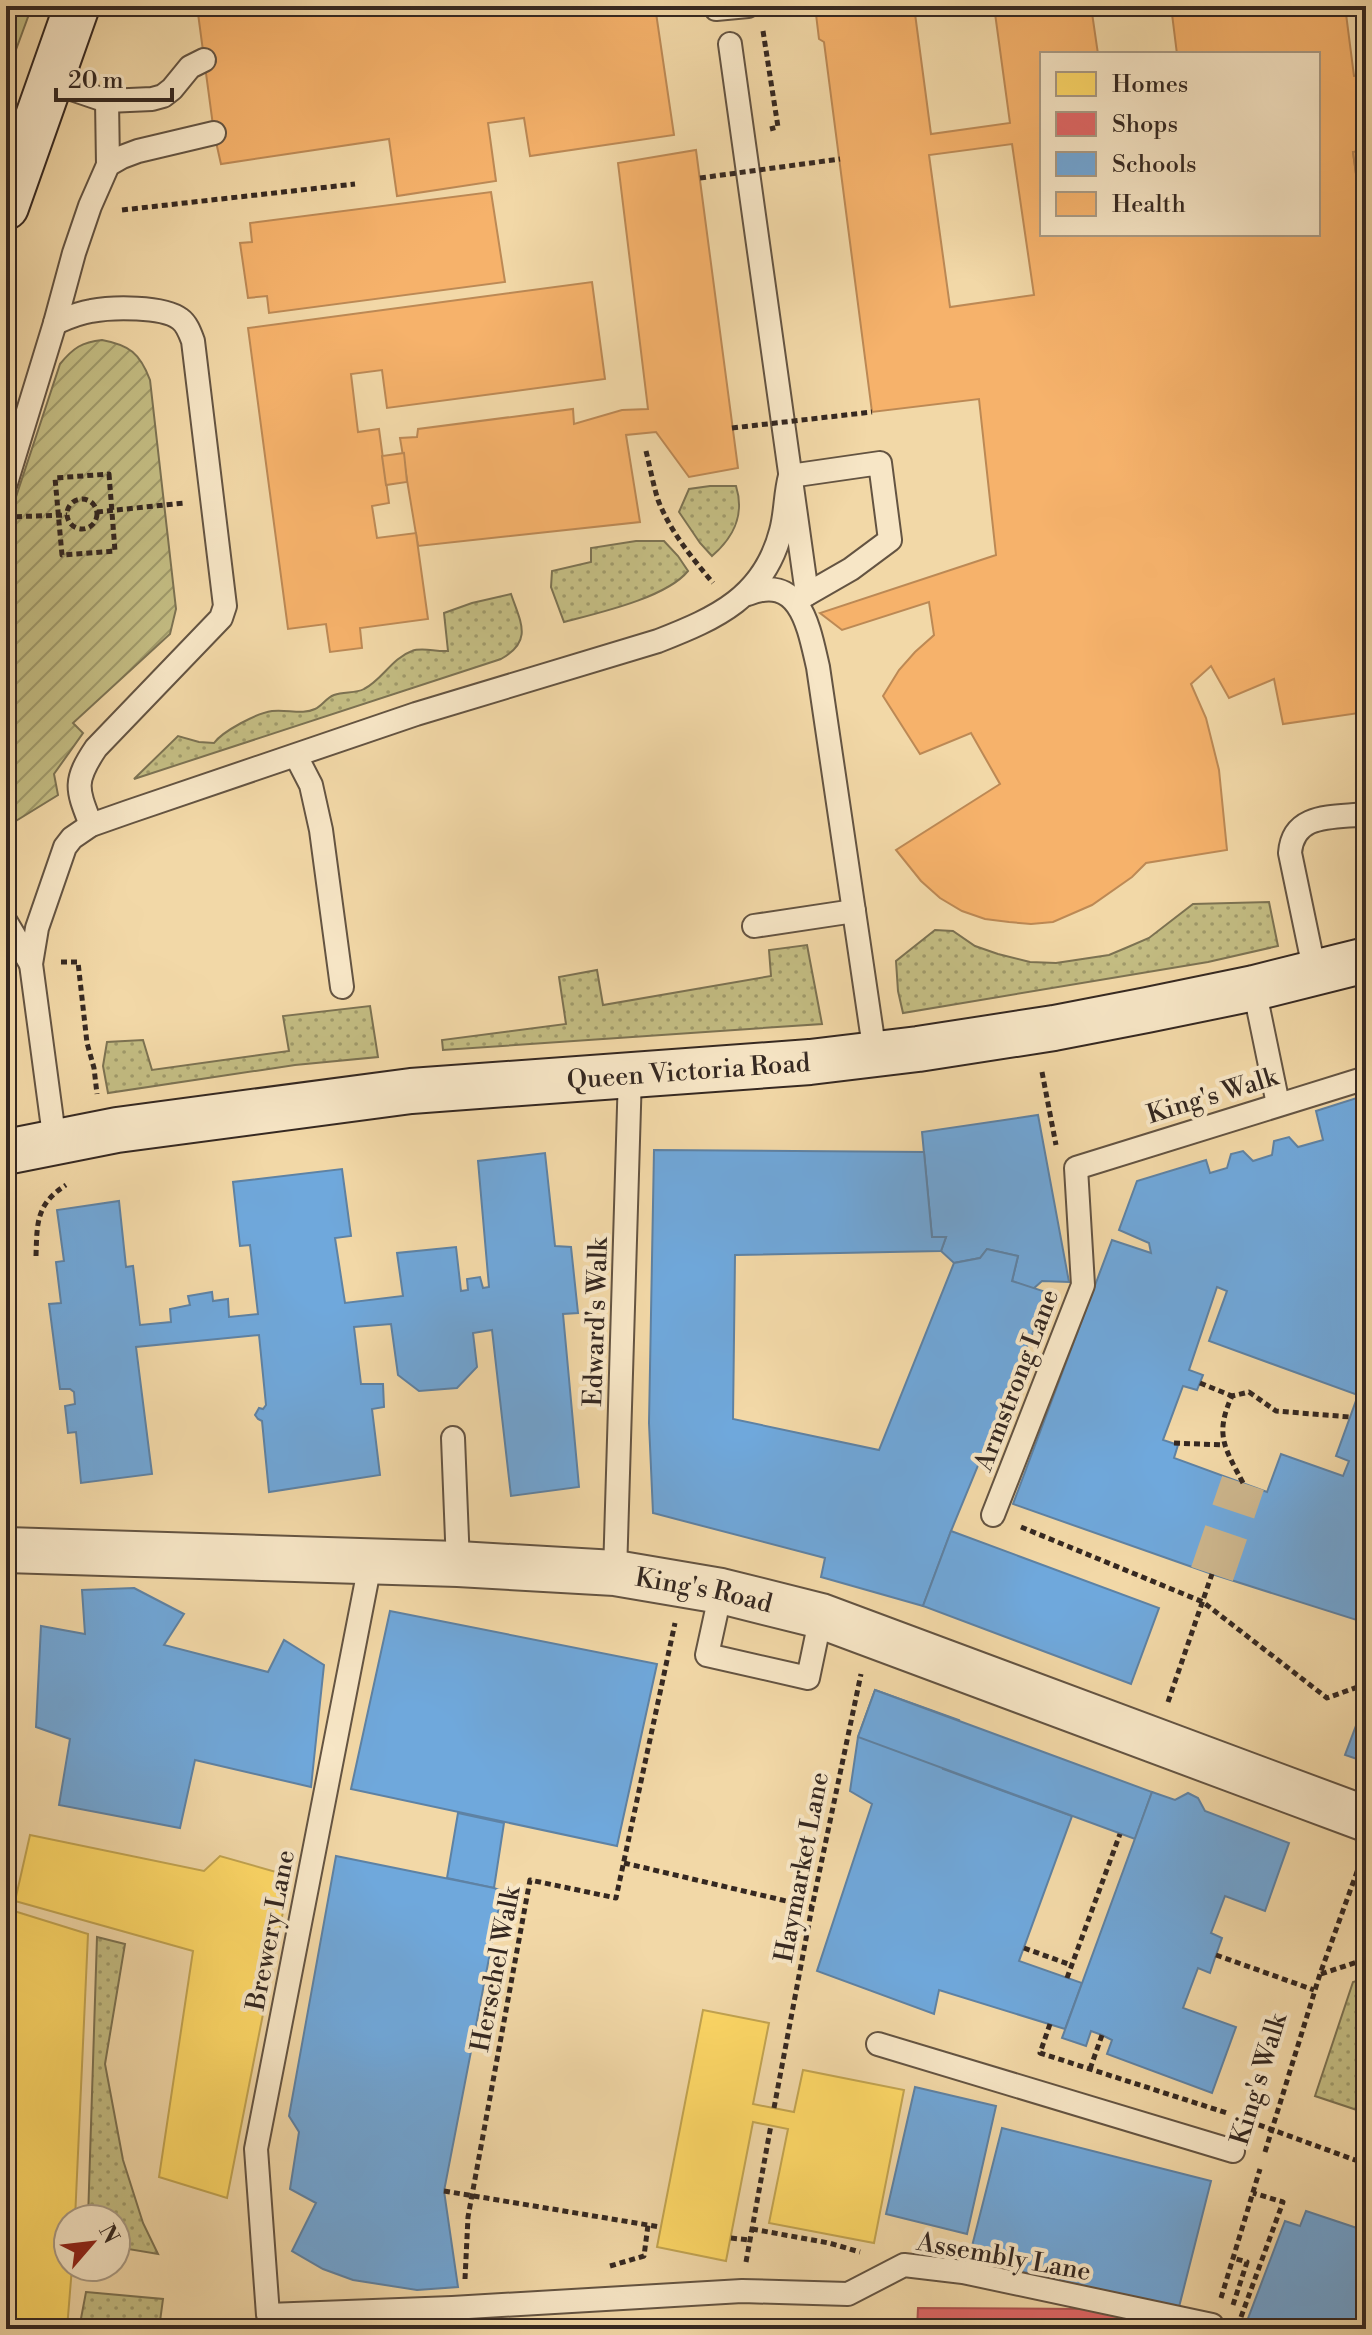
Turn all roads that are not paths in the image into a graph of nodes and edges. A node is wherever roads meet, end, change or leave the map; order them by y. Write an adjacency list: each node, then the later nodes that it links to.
1 (77, 6): 6 (street)
2 (716, 6): 3 (lane)
3 (748, 6)
4 (730, 44): 12 (lane)
5 (204, 60): 7 (lane)
6 (51, 82): 7 (lane); 10 (street)
7 (107, 101): 9 (lane)
8 (214, 133): 9 (lane)
9 (108, 165): 11 (lane)
10 (6, 207)
11 (55, 323): 13 (lane); 18 (lane)
12 (790, 476): 14 (lane); 15 (lane); 15 (lane)
13 (6, 483)
14 (748, 594): 15 (lane); 16 (lane)
15 (801, 598): 19 (lane)
16 (296, 756): 18 (lane); 25 (lane)
17 (1366, 814): 24 (lane)
18 (91, 825): 23 (lane)
19 (854, 911): 21 (lane); 27 (lane)
20 (6, 922): 23 (lane)
21 (754, 926)
22 (1366, 961): 24 (street, Queen Victoria Road)
23 (31, 964): 31 (lane)
24 (1315, 973): 26 (street, Queen Victoria Road)
25 (342, 987)
26 (1254, 988): 27 (street, Queen Victoria Road); 30 (lane)
27 (875, 1054): 28 (street, Queen Victoria Road)
28 (630, 1074): 31 (street, Queen Victoria Road); 39 (lane, Edward's Walk)
29 (1366, 1078): 30 (lane, King's Walk)
30 (1278, 1104): 33 (lane, King's Walk)
31 (55, 1143): 32 (street, Queen Victoria Road)
32 (6, 1152)
33 (1067, 1161): 35 (lane, Armstrong Lane)
34 (453, 1438): 38 (lane)
35 (993, 1515)
36 (6, 1550): 37 (street, King's Road)
37 (371, 1559): 38 (street, King's Road); 45 (lane, Brewery Lane)
38 (458, 1564): 39 (street, King's Road)
39 (615, 1573): 40 (street, King's Road)
40 (721, 1591): 41 (street, King's Road); 41 (lane)
41 (821, 1616): 42 (street, King's Road)
42 (1366, 1819)
43 (878, 2044): 44 (lane)
44 (1233, 2151)
45 (268, 2315): 46 (lane, Assembly Lane)
46 (1221, 2320)

